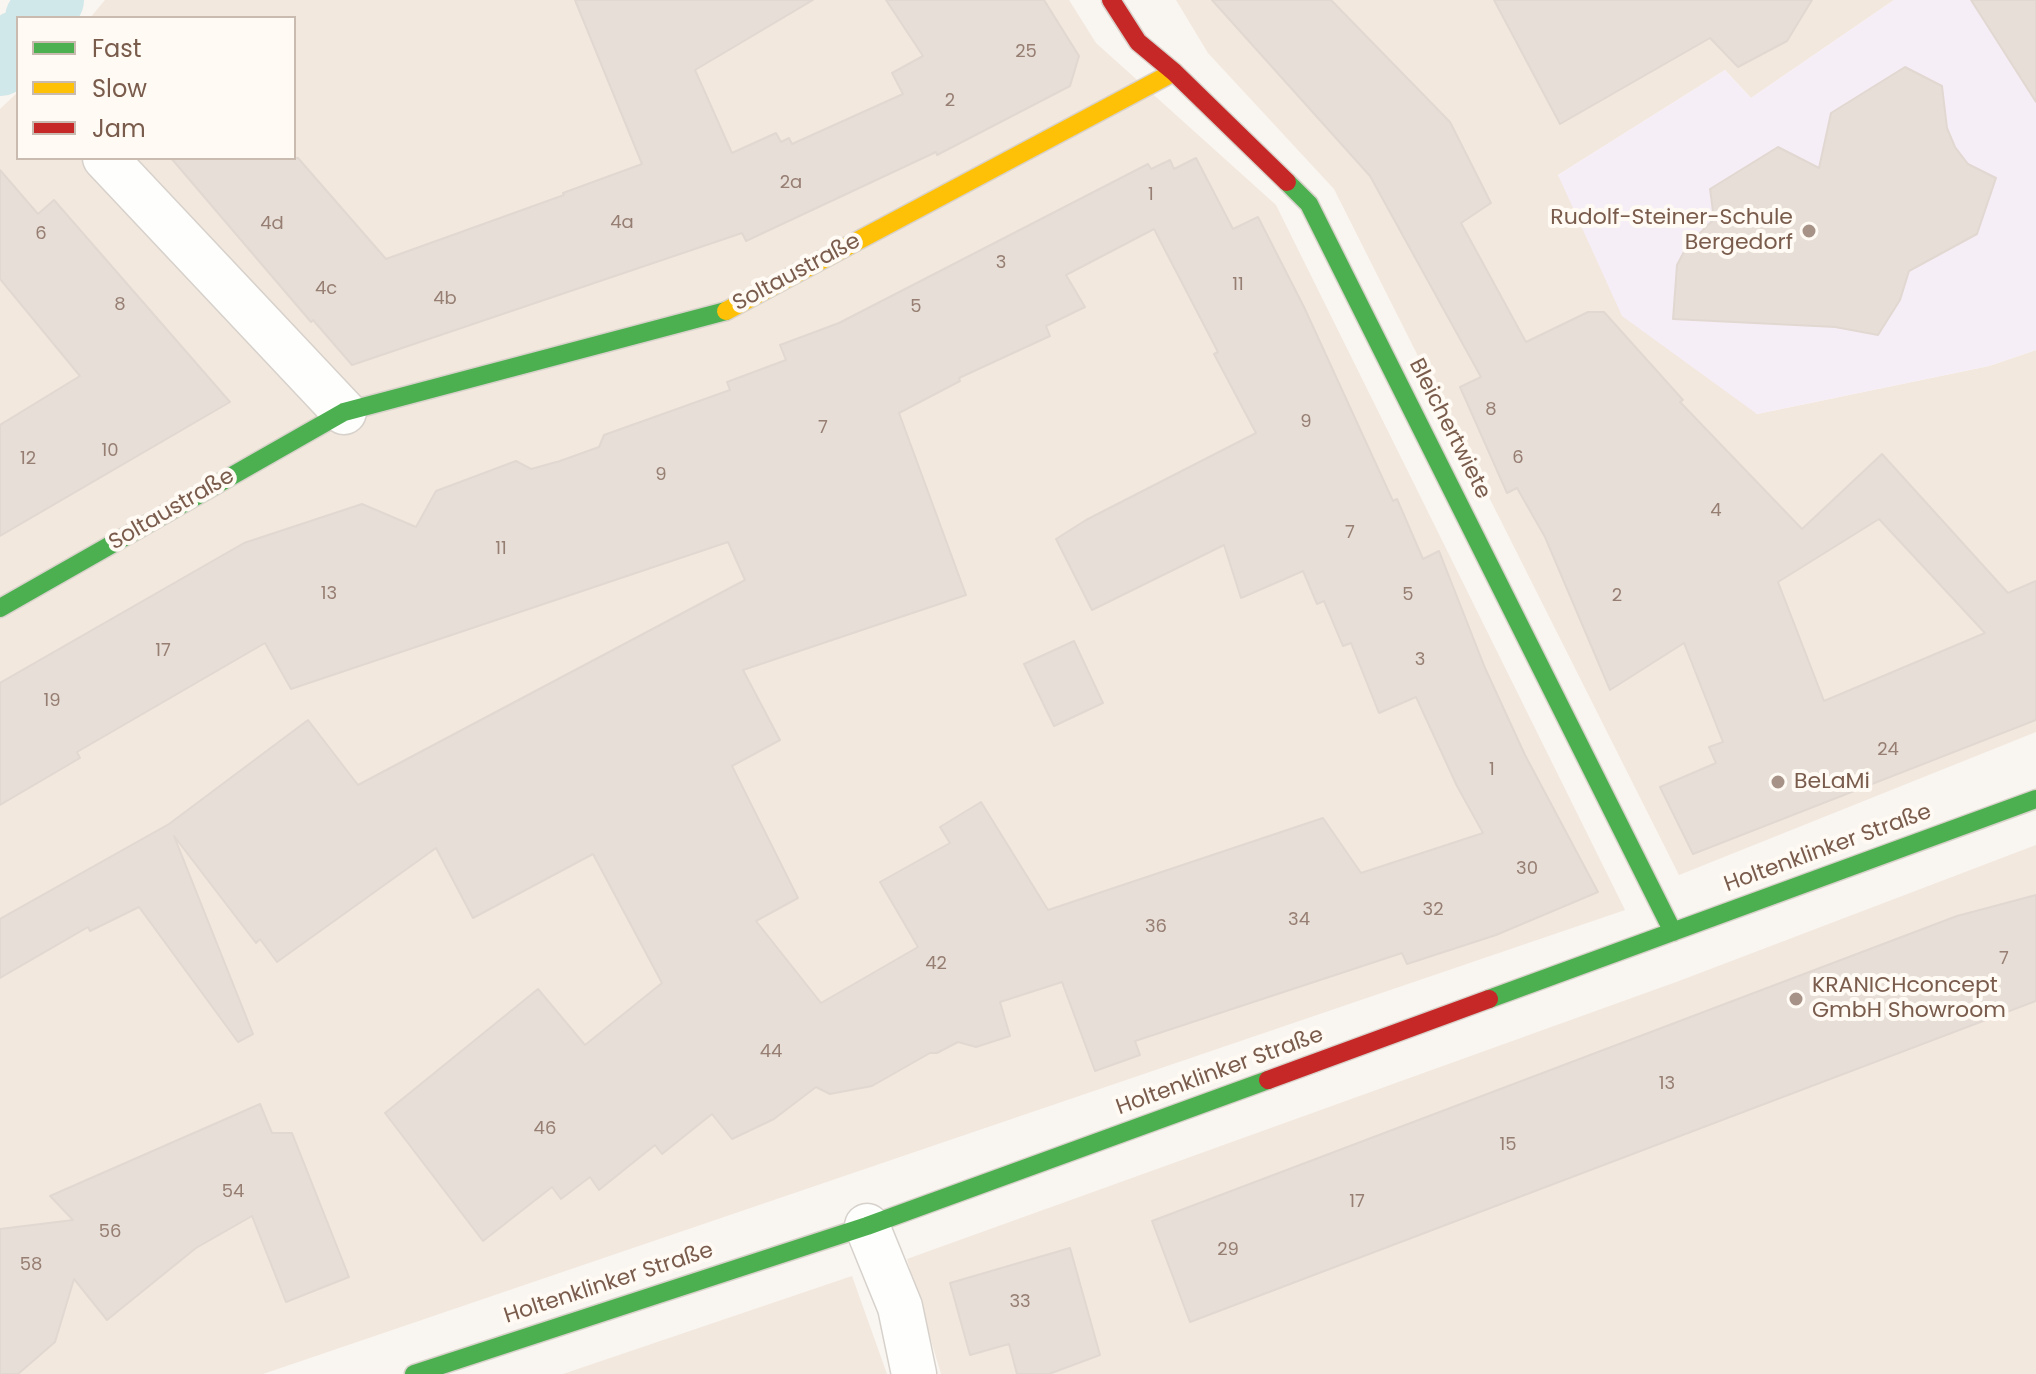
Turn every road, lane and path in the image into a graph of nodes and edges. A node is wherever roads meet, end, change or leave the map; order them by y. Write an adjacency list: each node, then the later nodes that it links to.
1 (1111, 0): 2 (street, Bleichertwiete)
2 (1174, 72): 4 (street, Soltaustraße); 7 (street, Bleichertwiete)
3 (107, 160): 4 (street)
4 (344, 412): 5 (street, Soltaustraße)
5 (0, 608)
6 (2036, 799): 7 (street, Holtenklinker Straße)
7 (1673, 932): 8 (street, Holtenklinker Straße)
8 (867, 1226): 9 (street, Holtenklinker Straße); 10 (street)
9 (414, 1374)
10 (914, 1374)

